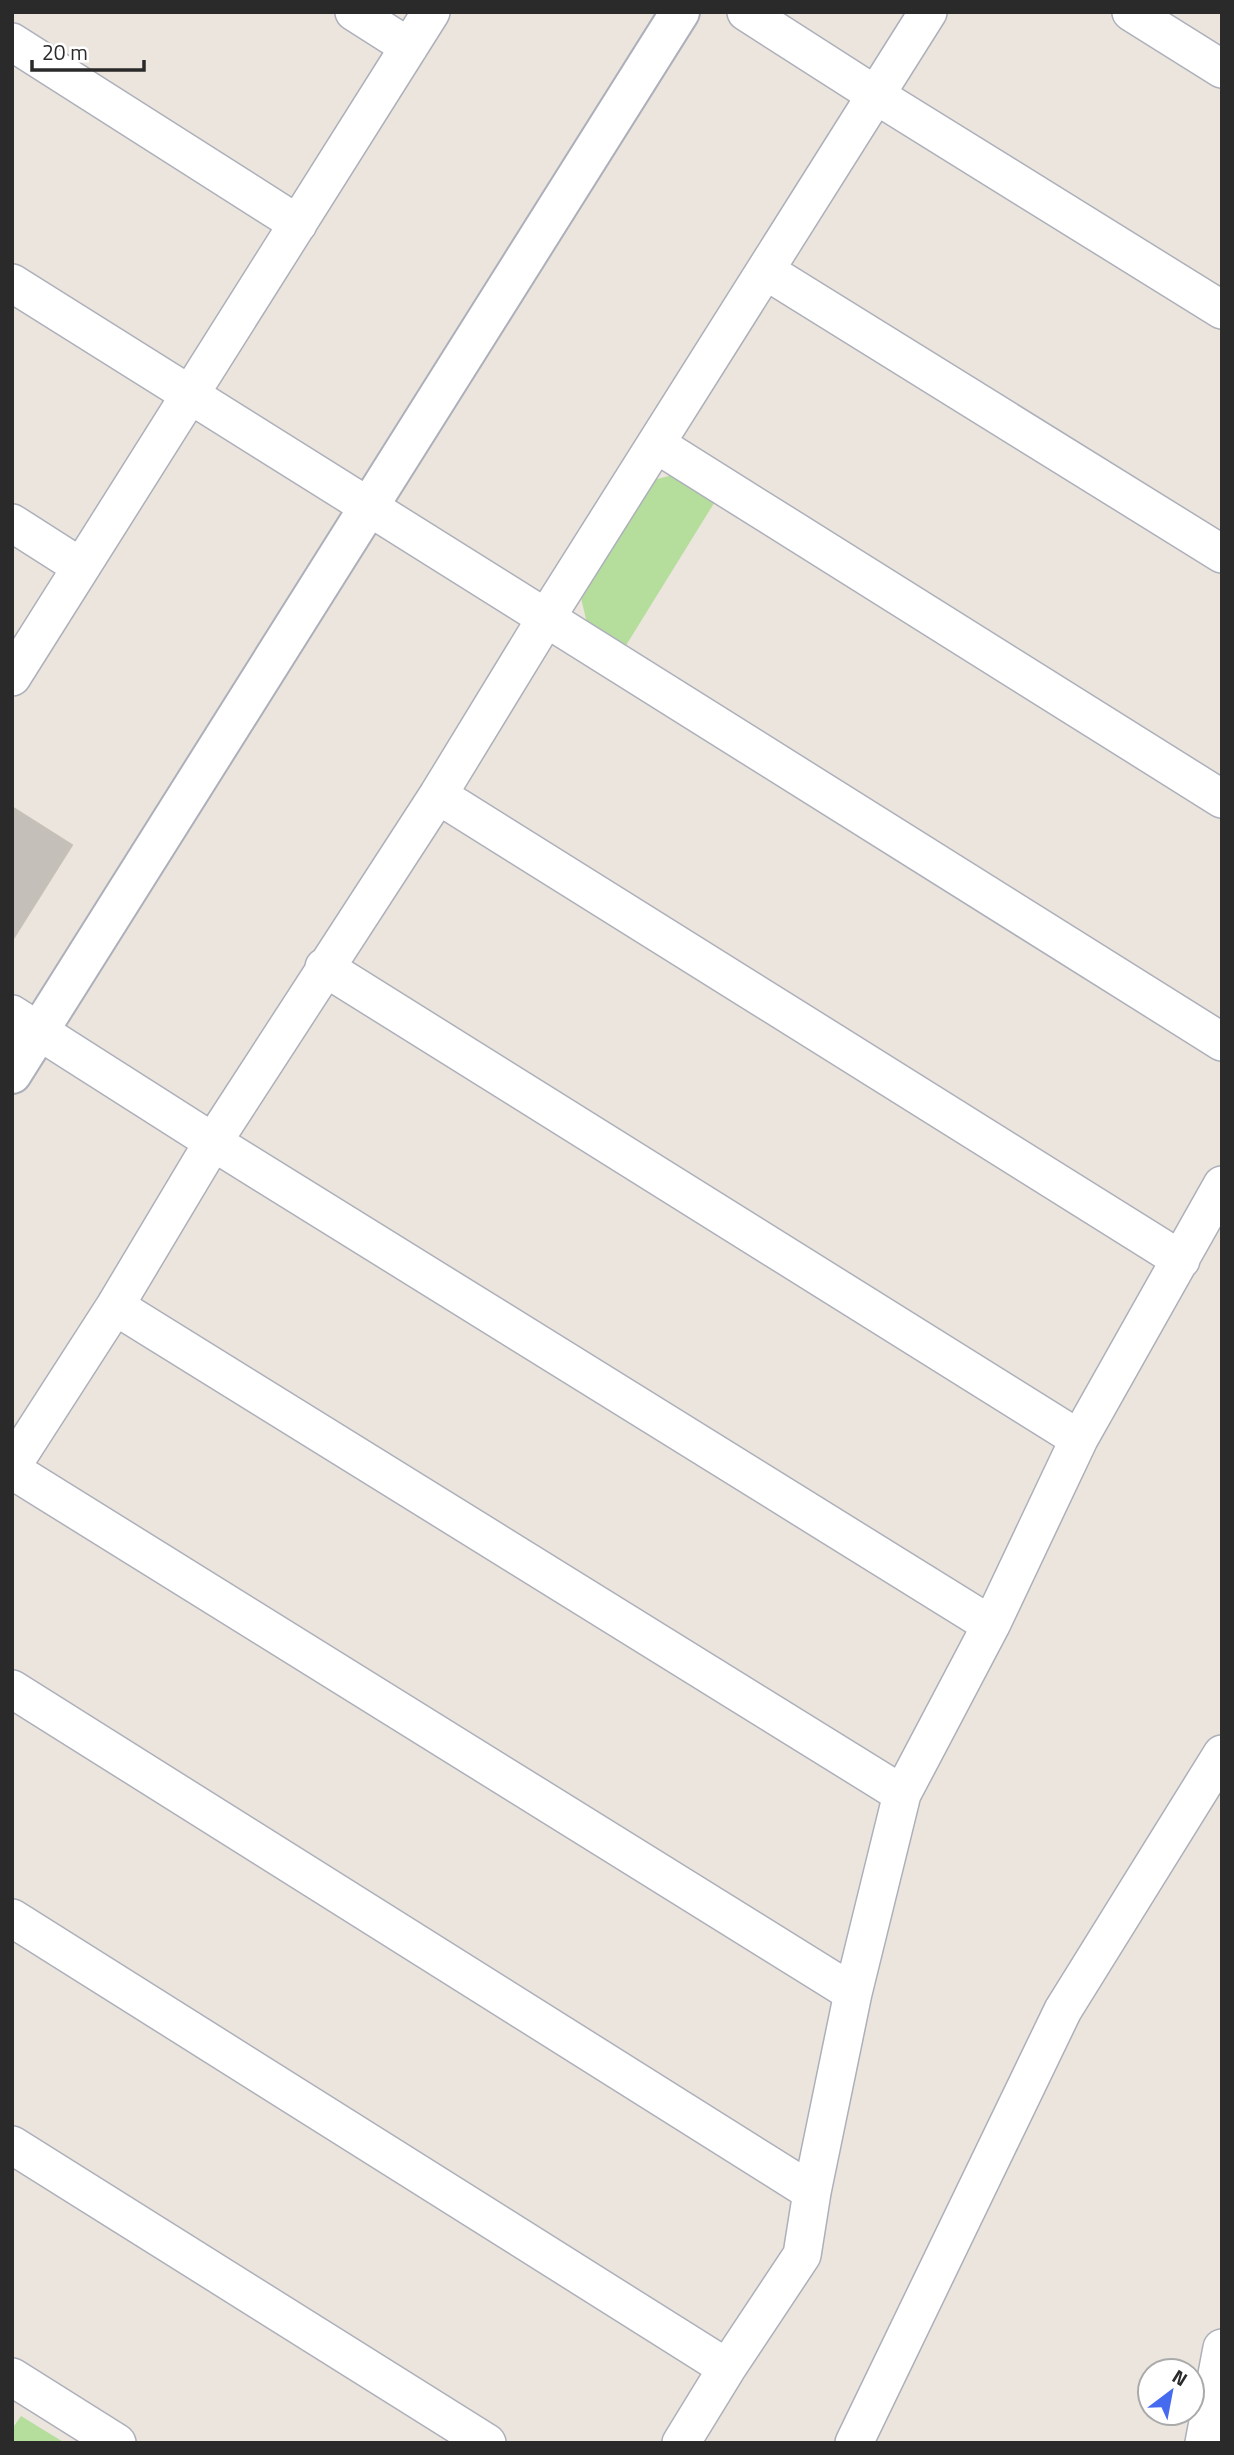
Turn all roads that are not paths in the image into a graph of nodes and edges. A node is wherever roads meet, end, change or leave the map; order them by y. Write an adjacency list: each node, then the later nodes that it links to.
1 (354, 12): 8 (street)
2 (431, 12): 8 (street)
3 (680, 12): 17 (street)
4 (746, 12): 10 (street)
5 (928, 12): 10 (street)
6 (1131, 12): 9 (street)
7 (12, 42): 11 (street)
8 (409, 47): 11 (street)
9 (1222, 69)
10 (874, 94): 12 (street); 14 (street)
11 (298, 224): 15 (street)
12 (766, 271): 16 (street); 19 (street)
13 (12, 283): 15 (street)
14 (1222, 310)
15 (191, 396): 17 (street); 20 (street)
16 (656, 444): 21 (street); 24 (street)
17 (368, 507): 21 (street); 26 (street)
18 (12, 523): 20 (street)
19 (1222, 554)
20 (81, 567): 22 (street)
21 (546, 618): 23 (street); 27 (street)
22 (12, 677)
23 (438, 795): 25 (street); 31 (street)
24 (1222, 799)
25 (324, 967): 29 (street); 33 (street)
26 (26, 1022): 28 (street); 29 (street)
27 (1222, 1042)
28 (12, 1074)
29 (213, 1142): 32 (street); 35 (street)
30 (1222, 1185): 31 (street)
31 (1181, 1260): 33 (street)
32 (115, 1306): 34 (street); 38 (street)
33 (1079, 1439): 35 (street)
34 (12, 1468): 40 (street)
35 (991, 1625): 38 (street)
36 (12, 1689): 42 (street)
37 (1222, 1754): 49 (street)
38 (902, 1794): 40 (street)
39 (12, 1918): 44 (street)
40 (853, 1993): 42 (street)
41 (12, 2145): 47 (street)
42 (812, 2192): 44 (street)
43 (1222, 2348): 50 (street)
44 (727, 2368): 48 (street)
45 (12, 2378): 46 (street)
46 (117, 2443)
47 (487, 2443)
48 (681, 2443)
49 (854, 2443)
50 (1204, 2443)

